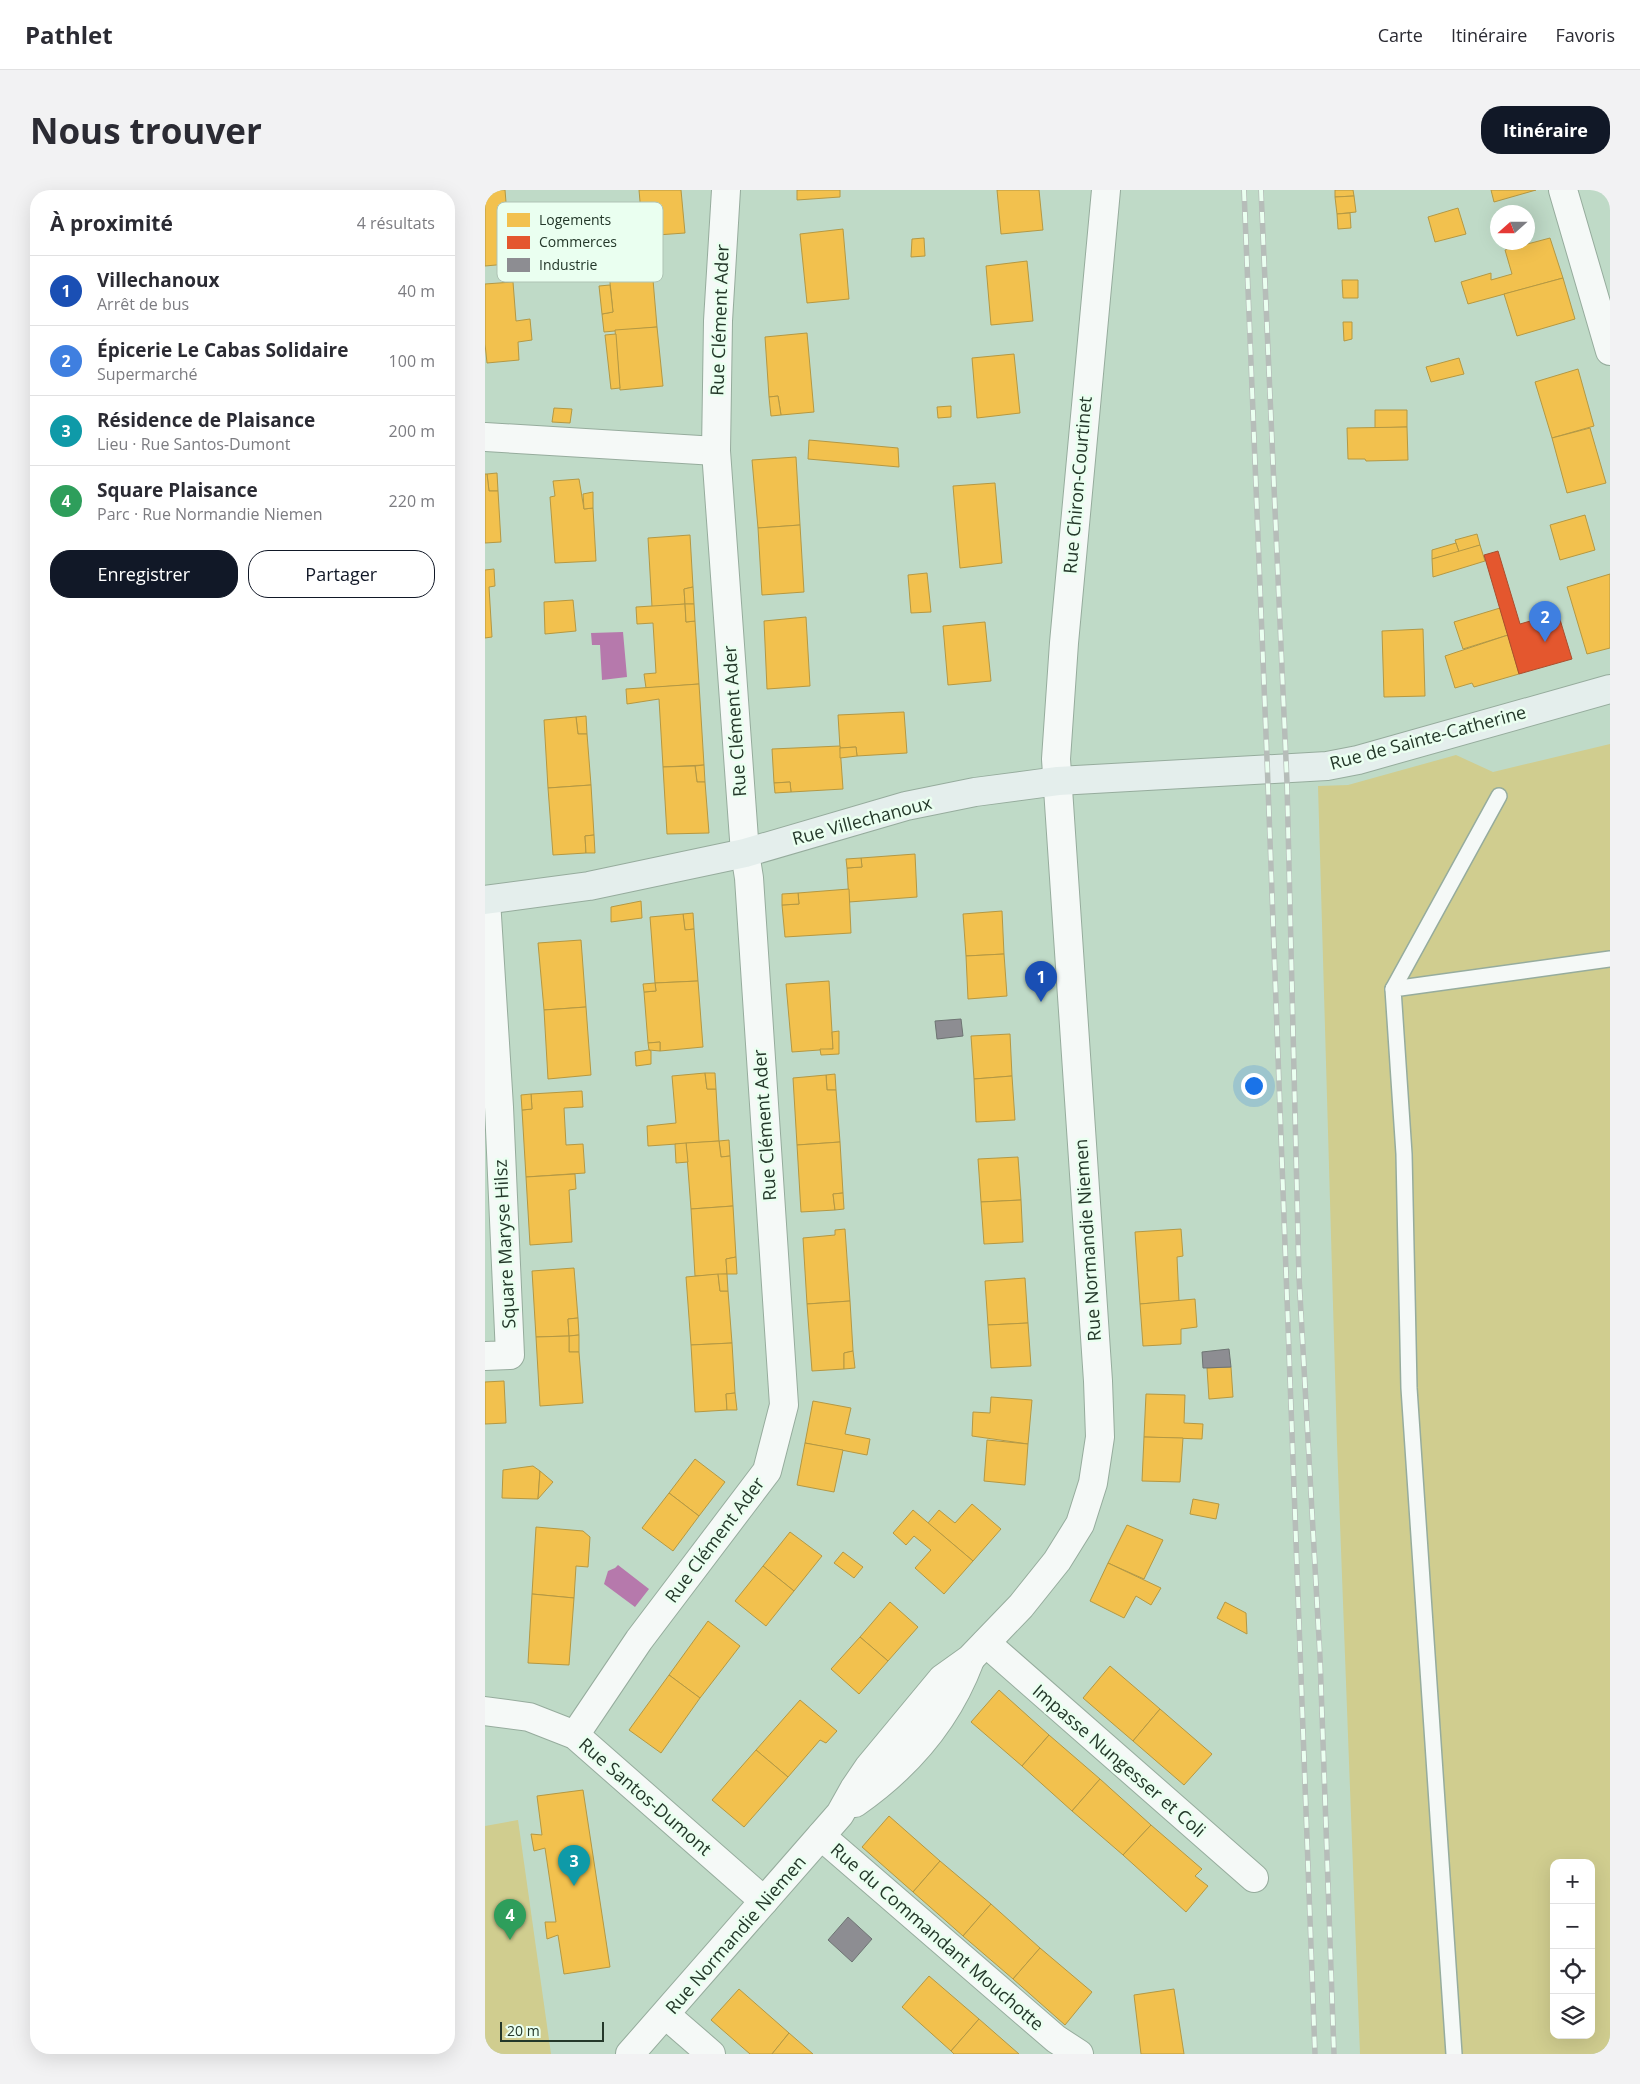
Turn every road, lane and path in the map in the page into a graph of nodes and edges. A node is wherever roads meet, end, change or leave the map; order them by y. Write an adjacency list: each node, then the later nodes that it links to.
1 (726, 190): 6 (street, Rue Clément Ader)
2 (1106, 190): 9 (street, Rue Chiron-Courtinet)
3 (1563, 190): 4 (street)
4 (1610, 351)
5 (485, 437): 6 (street)
6 (716, 451): 11 (street, Rue Clément Ader)
7 (1610, 688): 8 (street, Rue de Sainte-Catherine)
8 (1243, 771): 9 (street, Rue Villechanoux)
9 (1058, 781): 11 (street, Rue Villechanoux); 17 (street, Rue Normandie Niemen)
10 (1499, 796): 14 (lane)
11 (745, 854): 12 (street, Rue Villechanoux); 19 (street, Rue Clément Ader)
12 (485, 900): 15 (street, Square Maryse Hilsz)
13 (1610, 959): 14 (lane)
14 (1393, 989): 27 (lane)
15 (492, 1108): 16 (street, Square Maryse Hilsz)
16 (485, 1356)
17 (978, 1651): 20 (street, Rue Normandie Niemen); 21 (street, Impasse Nungesser et Coli)
18 (485, 1711): 19 (street, Rue Santos-Dumont)
19 (575, 1735): 22 (street, Rue Santos-Dumont)
20 (821, 1836): 22 (street, Rue Normandie Niemen); 26 (street, Rue du Commandant Mouchotte)
21 (1253, 1878)
22 (764, 1901): 23 (street, Rue Normandie Niemen)
23 (666, 2015): 24 (street, Rue Normandie Niemen); 25 (street)
24 (630, 2054)
25 (711, 2054)
26 (1079, 2054)
27 (1454, 2054)

